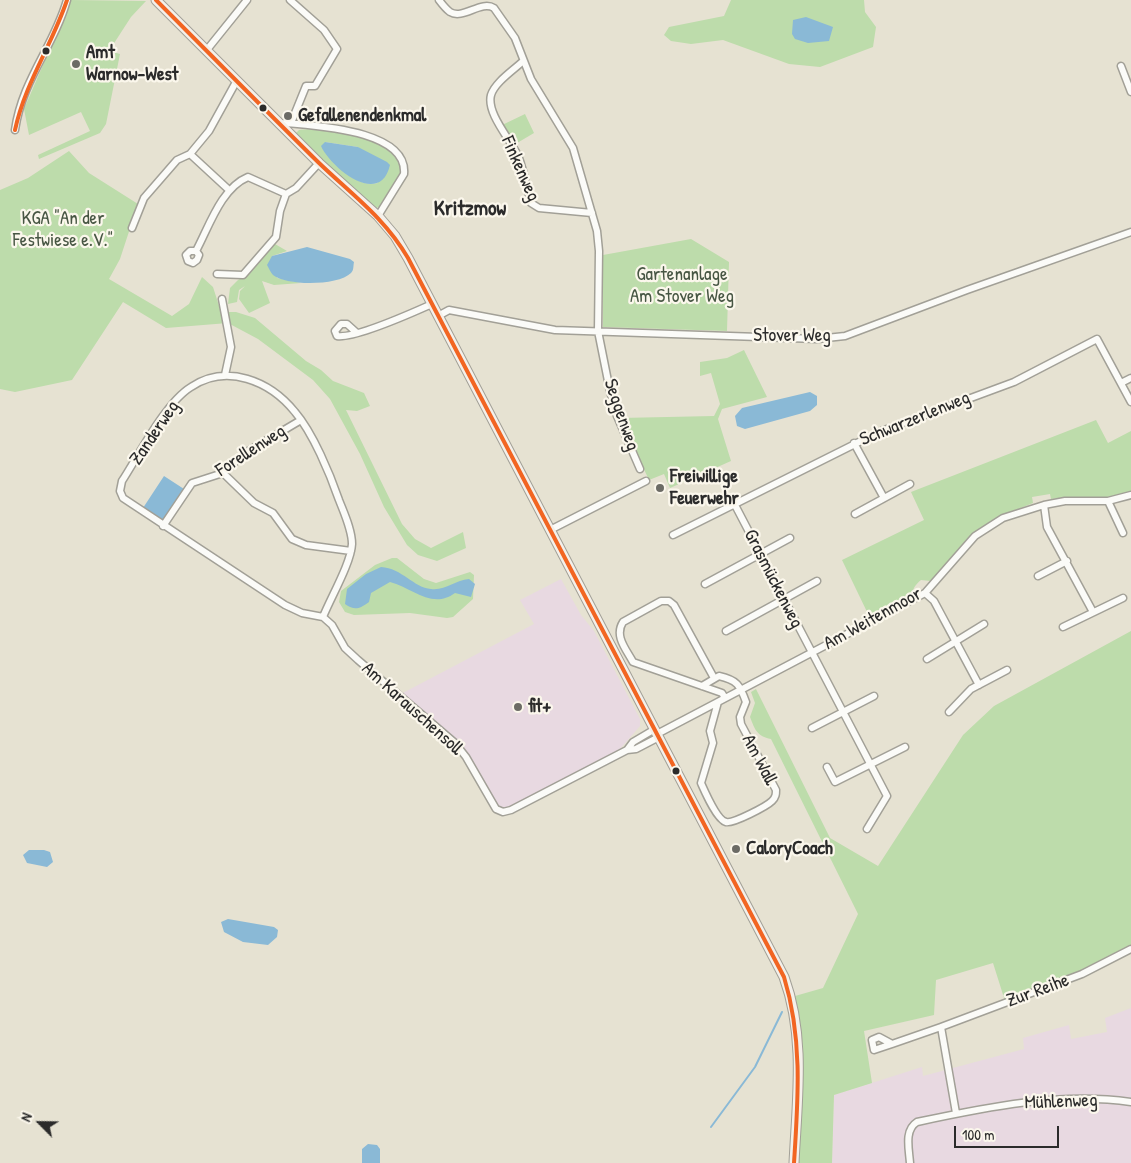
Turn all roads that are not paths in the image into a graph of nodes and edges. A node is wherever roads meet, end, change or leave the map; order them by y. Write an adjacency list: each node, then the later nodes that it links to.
1 (67, 0): 13 (street)
2 (156, 0): 6 (main road)
3 (247, 0): 6 (street)
4 (290, 0): 11 (street)
5 (439, 0): 7 (street)
6 (206, 51): 9 (main road)
7 (523, 61): 18 (street); 18 (street, Finkenweg)
8 (1122, 66): 10 (street)
9 (236, 82): 12 (main road); 14 (street)
10 (1131, 92)
11 (292, 123): 12 (street); 19 (street)
12 (279, 124): 15 (main road)
13 (15, 130)
14 (190, 154): 16 (street); 20 (street)
15 (319, 163): 17 (street); 19 (main road)
16 (229, 190): 17 (street); 22 (street)
17 (286, 194): 23 (street)
18 (592, 213): 27 (street)
19 (378, 216): 25 (main road)
20 (132, 228)
21 (1131, 232): 27 (street, Stover Weg)
22 (196, 251)
23 (217, 274)
24 (222, 300): 29 (street)
25 (432, 304): 26 (main road); 28 (street)
26 (438, 316): 27 (street, Stover Weg); 46 (main road)
27 (598, 331): 35 (street, Seggenweg)
28 (357, 333)
29 (225, 376): 33 (street, Zanderweg); 45 (street, Zanderweg)
30 (1131, 378): 31 (street)
31 (1121, 383): 32 (street); 34 (street, Schwarzerlenweg)
32 (1131, 402)
33 (301, 420): 36 (street, Forellenweg); 50 (street, Zanderweg)
34 (854, 443): 40 (street); 42 (street, Schwarzerlenweg)
35 (640, 469)
36 (222, 473): 45 (street, Forellenweg); 50 (street)
37 (646, 481): 46 (street)
38 (910, 484): 40 (street)
39 (1131, 495): 41 (street, Am Weitenmoor)
40 (884, 498): 44 (street)
41 (1108, 501): 43 (street, Am Weitenmoor); 47 (street)
42 (735, 505): 48 (street); 51 (street, Grasmückenweg)
43 (1044, 505): 52 (street); 56 (street, Am Weitenmoor)
44 (855, 514)
45 (164, 526): 60 (street, Zanderweg)
46 (550, 530): 78 (main road)
47 (1123, 533)
48 (673, 535)
49 (790, 538): 51 (street)
50 (351, 551): 60 (street, Zanderweg)
51 (761, 554): 55 (street); 58 (street, Grasmückenweg)
52 (1067, 561): 53 (street); 59 (street)
53 (1038, 576)
54 (817, 581): 58 (street)
55 (705, 584)
56 (924, 593): 64 (street); 65 (street, Am Weitenmoor)
57 (1123, 598): 59 (street)
58 (784, 599): 63 (street); 65 (street, Grasmückenweg)
59 (1092, 612): 62 (street)
60 (323, 618): 78 (street, Am Karauschensoll)
61 (984, 624): 64 (street)
62 (1063, 627)
63 (726, 631)
64 (955, 642): 66 (street); 69 (street)
65 (811, 653): 71 (street, Am Weitenmoor); 75 (street, Grasmückenweg)
66 (927, 659)
67 (1007, 670): 69 (street)
68 (714, 678): 70 (street); 70 (street); 71 (street)
69 (979, 685): 76 (street)
70 (702, 686): 73 (street)
71 (741, 690): 73 (street, Am Weitenmoor); 74 (street, Am Wall)
72 (874, 696): 75 (street)
73 (725, 698): 74 (street, Am Weitenmoor)
74 (718, 702): 78 (street, Am Weitenmoor)
75 (842, 711): 77 (street); 80 (street, Grasmückenweg)
76 (949, 712)
77 (812, 728)
78 (657, 733): 88 (main road)
79 (905, 747): 80 (street)
80 (870, 765): 81 (street); 82 (street, Grasmückenweg)
81 (827, 767)
82 (867, 829)
83 (1131, 949): 84 (street, Zur Reihe)
84 (941, 1027): 85 (street, Zur Reihe); 87 (street)
85 (892, 1044)
86 (1131, 1102): 87 (street, Mühlenweg)
87 (956, 1113): 89 (street, Mühlenweg)
88 (794, 1163)
89 (910, 1163)

